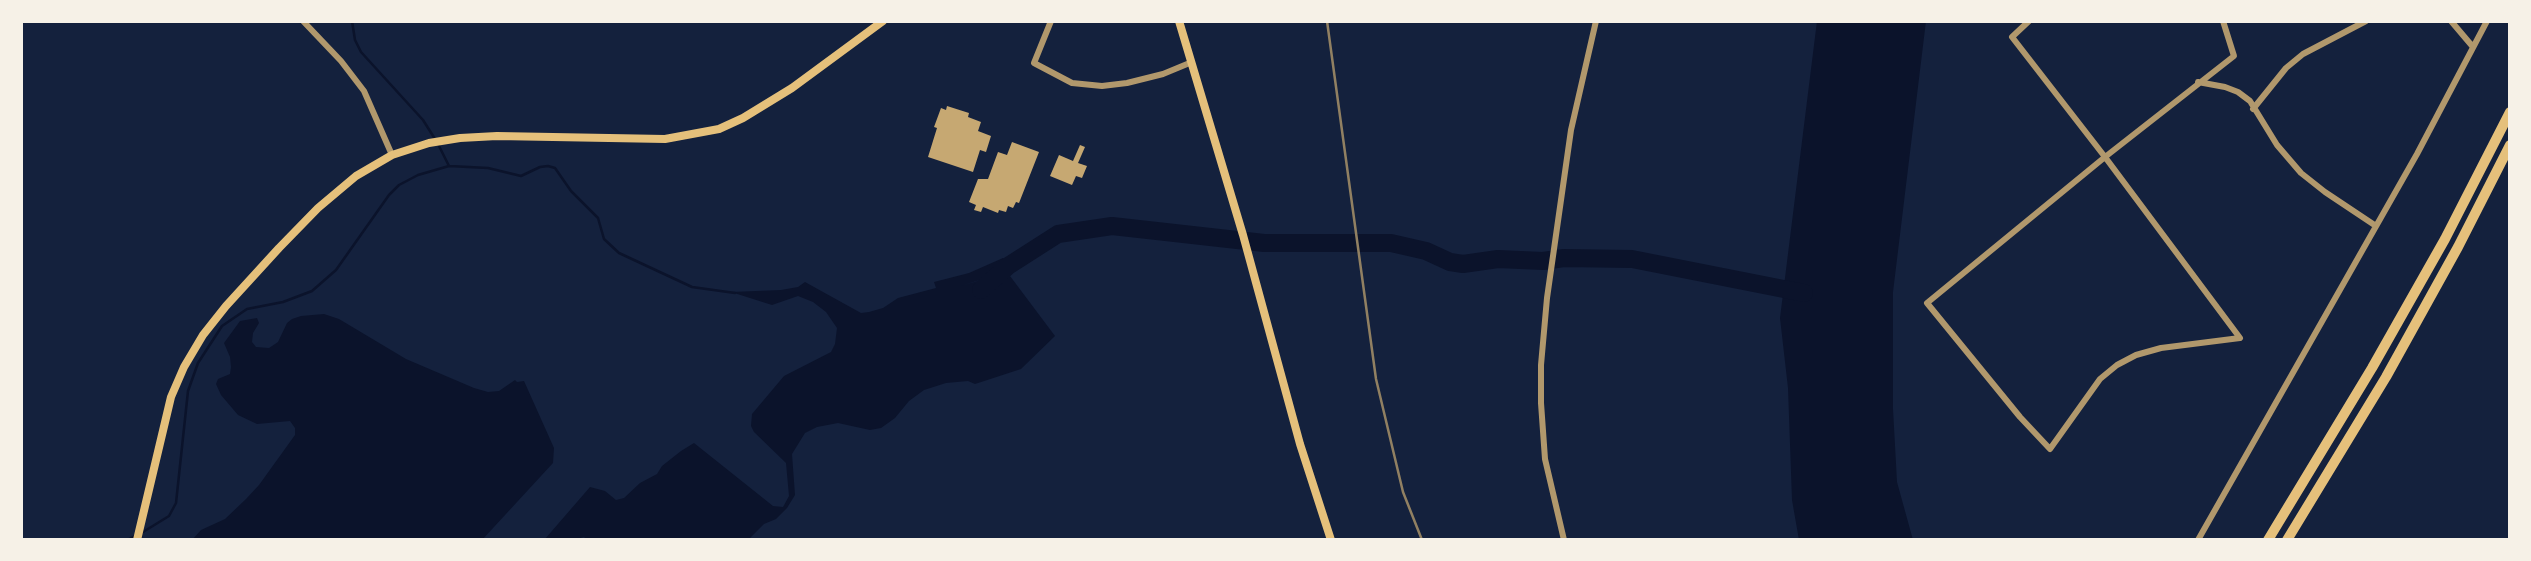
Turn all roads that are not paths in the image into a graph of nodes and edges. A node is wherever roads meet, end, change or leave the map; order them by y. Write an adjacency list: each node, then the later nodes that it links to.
1 (303, 21): 17 (street)
2 (883, 21): 17 (main road)
3 (1051, 21): 12 (street)
4 (1179, 21): 12 (main road)
5 (1596, 21): 22 (street)
6 (2029, 21): 18 (street)
7 (2223, 21): 13 (street)
8 (2366, 21): 14 (street)
9 (2451, 21): 11 (street)
10 (2487, 21): 11 (street)
11 (2473, 47): 19 (street)
12 (1192, 62): 21 (main road)
13 (2198, 82): 14 (street); 18 (street)
14 (2253, 109): 19 (street)
15 (2510, 112): 24 (highway)
16 (2510, 145): 25 (highway)
17 (392, 155): 20 (main road)
18 (2105, 157): 18 (street)
19 (2376, 226): 23 (street)
20 (136, 540)
21 (1331, 540)
22 (1564, 540)
23 (2198, 540)
24 (2268, 540)
25 (2287, 540)

